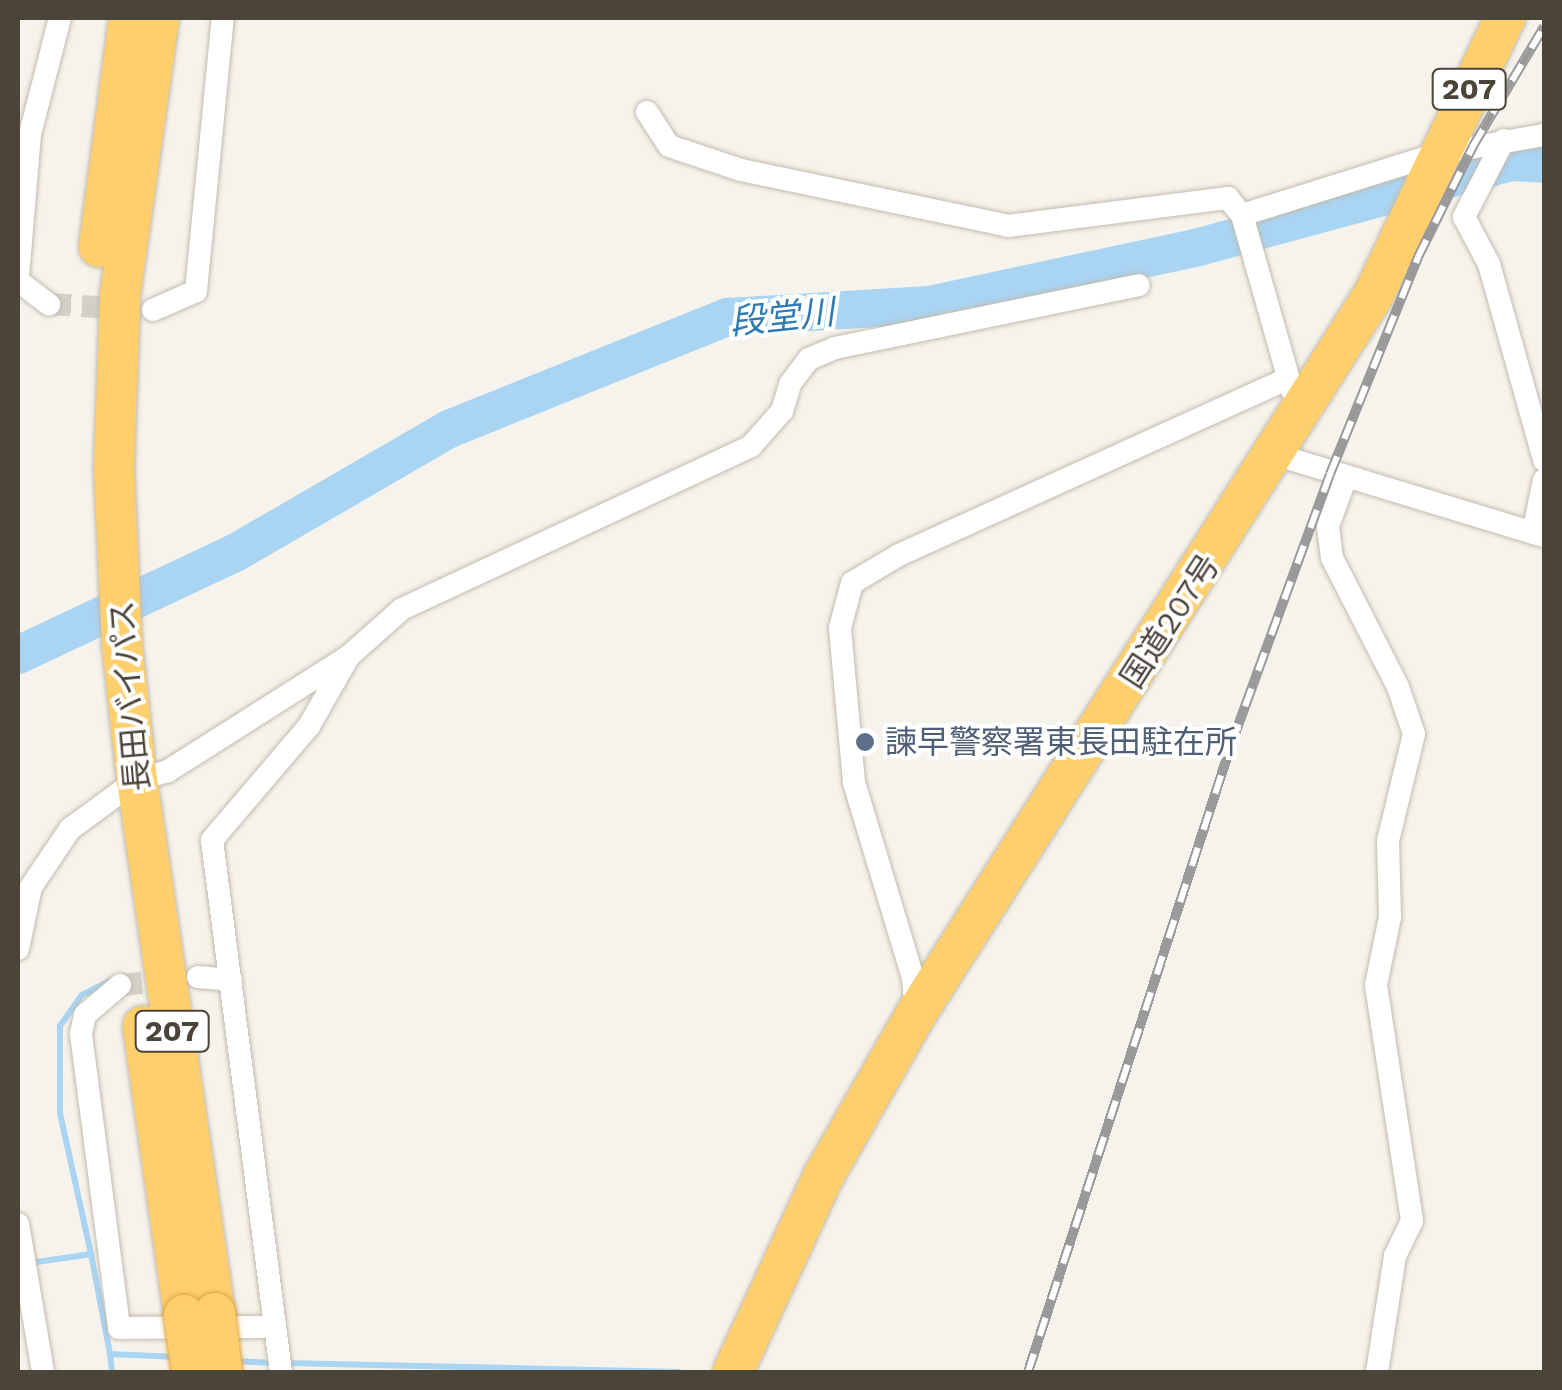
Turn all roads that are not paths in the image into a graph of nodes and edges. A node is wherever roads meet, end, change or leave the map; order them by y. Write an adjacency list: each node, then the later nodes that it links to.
1 (60, 18): 11 (street)
2 (129, 18): 18 (highway, 長田バイパス / 207)
3 (160, 18): 18 (highway, 長田バイパス / 207)
4 (222, 18): 14 (street)
5 (1505, 18): 9 (highway, 国道207号 / 207)
6 (648, 112): 10 (street)
7 (1544, 134): 8 (street)
8 (1503, 141): 9 (street); 17 (street)
9 (1436, 158): 10 (street); 15 (highway, 国道207号 / 207)
10 (1242, 215): 15 (street)
11 (18, 279): 13 (street)
12 (1139, 285): 22 (street)
13 (49, 304)
14 (153, 310)
15 (1295, 396): 16 (highway, 国道207号 / 207); 28 (street)
16 (1277, 455): 19 (street); 28 (highway, 国道207号 / 207)
17 (1544, 460)
18 (102, 476): 23 (highway, 長田バイパス / 207)
19 (1345, 480): 21 (street); 36 (street)
20 (1544, 480): 21 (street)
21 (1539, 534)
22 (349, 656): 23 (street); 26 (street)
23 (123, 771): 24 (street); 30 (highway, 長田バイパス / 207)
24 (18, 950)
25 (198, 977): 26 (street)
26 (231, 980): 31 (street)
27 (120, 985): 31 (street)
28 (916, 1014): 32 (highway, 国道207号 / 207)
29 (18, 1224): 33 (street)
30 (200, 1314): 34 (highway, 長田バイパス / 207, bridge); 35 (highway, 長田バイパス / 207, bridge)
31 (278, 1349)
32 (734, 1370)
33 (44, 1372)
34 (192, 1372)
35 (222, 1372)
36 (1376, 1372)

